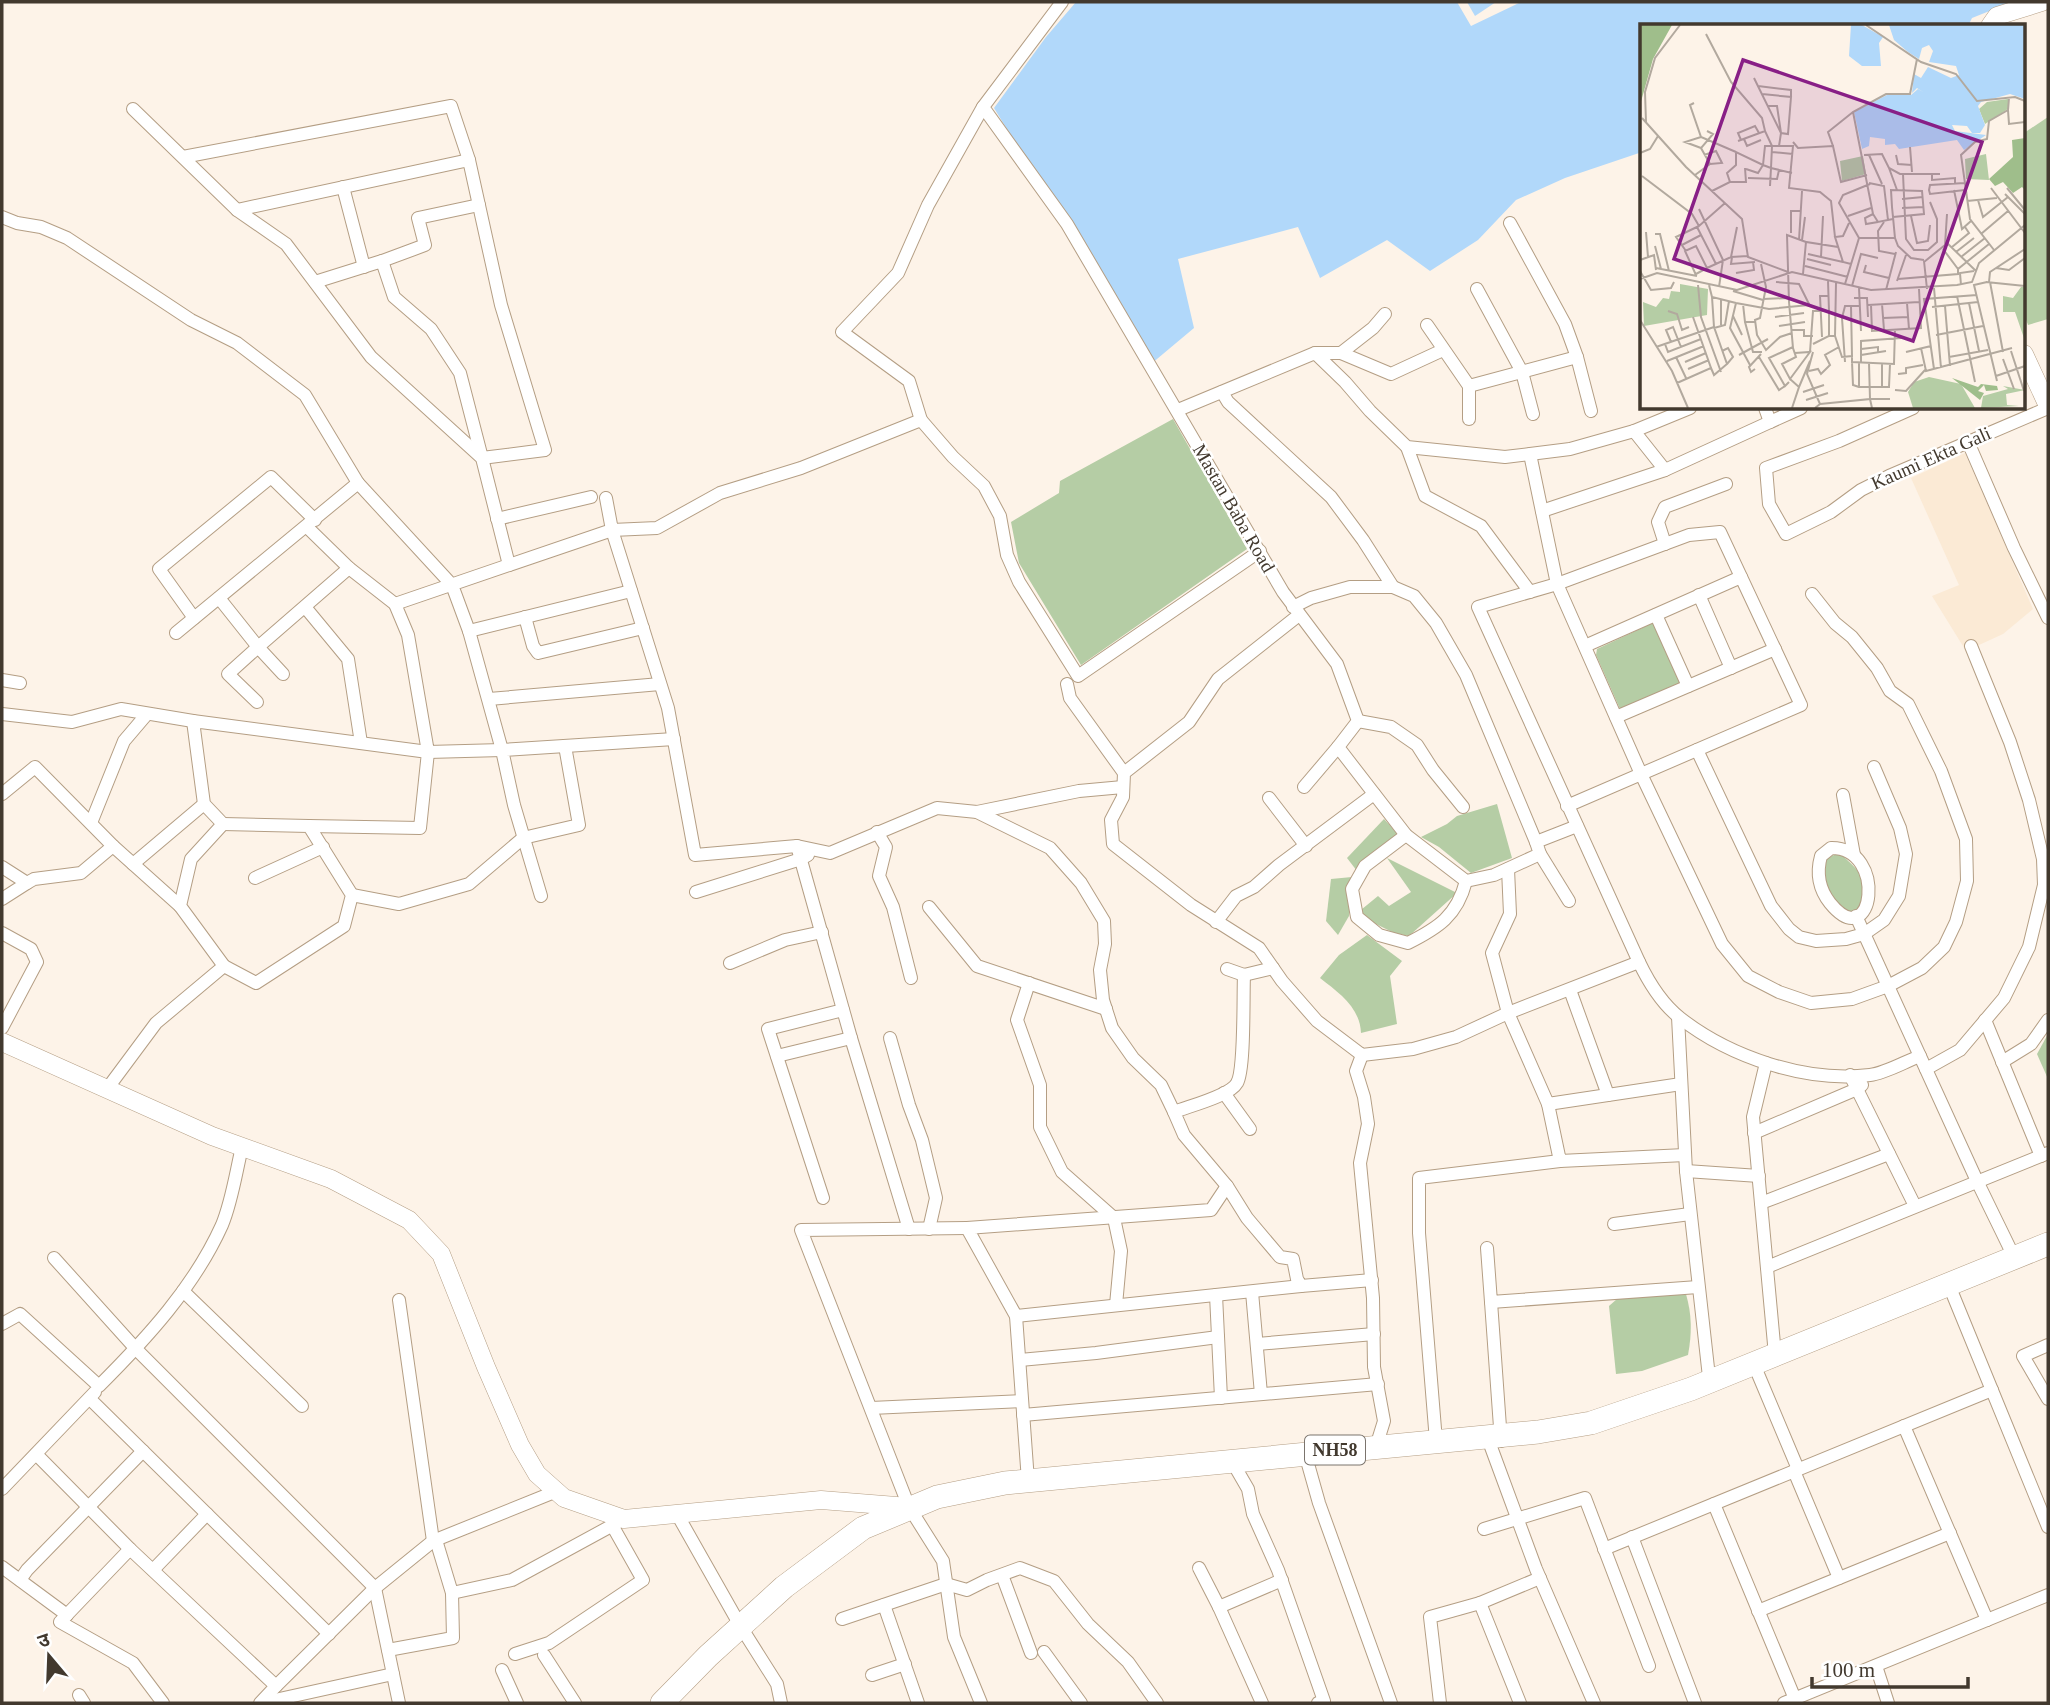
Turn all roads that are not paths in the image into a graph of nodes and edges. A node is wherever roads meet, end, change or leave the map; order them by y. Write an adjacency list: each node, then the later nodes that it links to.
1 (1062, 2): 4 (street)
2 (2042, 2): 3 (street)
3 (1991, 24)
4 (983, 107): 28 (street, Mastan Baba Road); 36 (street)
5 (133, 109): 6 (street)
6 (183, 157): 7 (street); 10 (street)
7 (469, 160): 8 (street); 9 (street)
8 (343, 187): 10 (street); 14 (street)
9 (479, 205): 13 (street); 42 (street)
10 (237, 211): 15 (street)
11 (2, 217): 44 (street)
12 (1510, 223): 22 (street)
13 (382, 261): 14 (street); 42 (street)
14 (364, 267): 15 (street)
15 (314, 282): 42 (street)
16 (1477, 289): 24 (street)
17 (1385, 314): 21 (street)
18 (1427, 325): 19 (street)
19 (1443, 350): 21 (street); 25 (street)
20 (1315, 353): 21 (street); 26 (street); 40 (street)
21 (1341, 353)
22 (1577, 357): 24 (street); 33 (street)
23 (2025, 360): 27 (street)
24 (1522, 372): 25 (street); 34 (street)
25 (1469, 386): 35 (street)
26 (1222, 392): 28 (street); 59 (street)
27 (2048, 407): 39 (street, Kaumi Ekta Gali)
28 (1178, 410): 53 (street, Mastan Baba Road)
29 (1685, 410): 38 (street)
30 (1766, 410): 37 (street)
31 (1797, 410): 37 (street)
32 (1908, 410): 39 (street, Kaumi Ekta Gali)
33 (1591, 411)
34 (1533, 414)
35 (1469, 419)
36 (921, 420): 51 (street); 53 (street)
37 (1770, 422): 43 (street)
38 (1634, 431): 41 (street); 43 (street)
39 (1968, 442): 71 (street)
40 (1407, 446): 41 (street); 61 (street)
41 (1530, 454): 48 (street)
42 (482, 458): 49 (street)
43 (1665, 470): 48 (street)
44 (358, 483): 50 (street); 58 (street)
45 (1727, 484): 52 (street)
46 (591, 497): 49 (street)
47 (606, 498): 51 (street)
48 (1542, 511): 57 (street)
49 (498, 519): 54 (street)
50 (311, 524): 55 (street); 64 (street); 70 (street)
51 (612, 530): 54 (street); 60 (street)
52 (1665, 544): 56 (street); 57 (street)
53 (1260, 551): 67 (street, Mastan Baba Road)
54 (509, 565): 58 (street)
55 (349, 568): 65 (street); 66 (street)
56 (1741, 577): 63 (street); 78 (street)
57 (1557, 584): 61 (street); 75 (street)
58 (452, 585): 65 (street); 73 (street)
59 (1393, 587): 67 (street); 124 (street)
60 (631, 591): 69 (street); 72 (street)
61 (1530, 592): 110 (street)
62 (1812, 594): 156 (street)
63 (1699, 595): 68 (street); 79 (street)
64 (219, 598): 70 (street); 77 (street)
65 (395, 604): 99 (street)
66 (305, 607): 77 (street); 94 (street)
67 (1296, 611): 92 (street, Mastan Baba Road); 101 (street)
68 (1656, 615): 75 (street); 85 (street)
69 (525, 617): 72 (street); 73 (street)
70 (194, 618): 74 (street)
71 (2048, 618)
72 (643, 628): 83 (street)
73 (469, 631): 86 (street)
74 (176, 634)
75 (1585, 646): 90 (street)
76 (1971, 646): 126 (street)
77 (258, 647): 80 (street); 87 (street)
78 (1775, 649): 79 (street); 98 (street)
79 (1731, 668): 85 (street)
80 (283, 674)
81 (2, 680): 82 (street)
82 (20, 683)
83 (660, 684): 86 (street); 93 (street)
84 (1068, 684): 101 (street)
85 (1688, 686): 90 (street)
86 (489, 699): 97 (street)
87 (257, 702)
88 (2, 714): 89 (street)
89 (147, 714): 91 (street); 113 (street)
90 (1616, 717): 102 (street)
91 (193, 721): 94 (street); 109 (street)
92 (1358, 722): 96 (street); 111 (street)
93 (674, 739): 95 (street); 121 (street)
94 (361, 743): 99 (street)
95 (565, 746): 97 (street); 119 (street)
96 (1338, 747): 104 (street); 106 (street)
97 (502, 750): 99 (street); 119 (street)
98 (1697, 750): 102 (street); 147 (street)
99 (428, 752): 115 (street)
100 (1874, 767): 147 (street)
101 (1124, 773): 103 (street)
102 (1641, 774): 110 (street); 156 (street)
103 (1123, 787): 112 (street); 143 (street)
104 (1304, 787)
105 (2, 794): 113 (street)
106 (1374, 794): 118 (street); 122 (street)
107 (1843, 795): 127 (street)
108 (1269, 798): 122 (street)
109 (204, 804): 114 (street); 129 (street)
110 (1567, 806): 116 (street)
111 (1463, 807)
112 (977, 812): 117 (street); 158 (street)
113 (90, 823): 120 (street)
114 (223, 824): 115 (street); 140 (street)
115 (309, 826): 123 (street)
116 (1577, 826): 124 (street); 148 (street)
117 (877, 832): 125 (street); 154 (street)
118 (1406, 835): 133 (street); 133 (street)
119 (523, 838): 136 (street); 137 (street)
120 (113, 846): 129 (street); 134 (street)
121 (797, 846): 125 (street); 128 (street)
122 (1306, 846): 143 (street)
123 (323, 847): 132 (street); 136 (street)
124 (1538, 848): 131 (street); 139 (street)
125 (817, 850): 128 (street)
126 (2045, 852): 144 (street)
127 (1854, 855): 142 (street); 142 (street)
128 (801, 859): 135 (street); 145 (street)
129 (133, 864): 140 (street)
130 (2, 867): 134 (street)
131 (1508, 869): 133 (street); 160 (street)
132 (255, 878)
133 (1466, 881)
134 (27, 883): 138 (street)
135 (696, 892)
136 (352, 895): 150 (street)
137 (541, 896)
138 (2, 898)
139 (1569, 901)
140 (180, 906): 150 (street)
141 (929, 907): 155 (street)
142 (1856, 916): 147 (street)
143 (1216, 922): 151 (street)
144 (2042, 923): 162 (street)
145 (822, 932): 149 (street); 159 (street)
146 (2, 933): 164 (street)
147 (1864, 934): 156 (street)
148 (1639, 962): 157 (street); 161 (street)
149 (730, 963)
150 (224, 966): 177 (street)
151 (1273, 968): 153 (street); 168 (street)
152 (1227, 969): 153 (street)
153 (1244, 975): 179 (street)
154 (911, 978)
155 (1029, 983): 158 (street); 198 (street)
156 (1888, 986): 170 (street)
157 (1570, 990): 160 (street); 180 (street)
158 (1106, 1009): 182 (street)
159 (843, 1010): 165 (street); 169 (street)
160 (1508, 1013): 168 (street); 181 (street)
161 (1678, 1017): 172 (street); 176 (street)
162 (1985, 1020): 171 (street); 173 (street)
163 (2048, 1020): 171 (street)
164 (2, 1028)
165 (851, 1038): 169 (street); 201 (street)
166 (890, 1038): 202 (street)
167 (2, 1042): 177 (street)
168 (1362, 1055): 209 (street)
169 (777, 1056): 194 (street)
170 (1920, 1056): 173 (street); 175 (street)
171 (2002, 1062): 187 (street)
172 (1766, 1063): 174 (street); 184 (street)
173 (1926, 1069): 192 (street)
174 (1850, 1075): 175 (street); 178 (street)
175 (1872, 1075): 178 (street)
176 (1681, 1084): 180 (street); 188 (street)
177 (107, 1089): 185 (street)
178 (1857, 1089): 184 (street); 186 (street)
179 (1224, 1093): 182 (street); 183 (street)
180 (1608, 1095): 181 (street)
181 (1548, 1104): 189 (street)
182 (1174, 1111): 193 (street)
183 (1250, 1129)
184 (1754, 1133): 191 (street)
185 (242, 1147): 212 (street); 252 (street)
186 (1889, 1154): 195 (street); 196 (street)
187 (2045, 1154): 192 (street)
188 (1685, 1155): 189 (street); 190 (street)
189 (1560, 1161): 242 (street)
190 (1686, 1171): 191 (street); 197 (street)
191 (1759, 1176): 195 (street)
192 (1976, 1181): 196 (street); 207 (street)
193 (1227, 1186): 198 (street); 210 (street)
194 (824, 1198)
195 (1761, 1203): 208 (street)
196 (1915, 1206): 208 (street)
197 (1690, 1214): 199 (street); 211 (street)
198 (1114, 1217): 200 (street); 218 (street)
199 (1614, 1224)
200 (967, 1228): 202 (street); 219 (street)
201 (909, 1229): 202 (street); 239 (street)
202 (929, 1229)
203 (2048, 1244): 207 (highway, NH58)
204 (1487, 1248): 217 (street)
205 (2048, 1256): 207 (highway, NH58)
206 (54, 1258): 225 (street)
207 (2017, 1262): 214 (highway, NH58); 226 (highway, NH58)
208 (1767, 1266): 226 (street)
209 (1372, 1280): 210 (street); 221 (street)
210 (1301, 1286): 213 (street)
211 (1698, 1287): 217 (street); 231 (street)
212 (183, 1291): 225 (street); 238 (street)
213 (1252, 1292): 215 (street); 223 (street)
214 (1953, 1294): 228 (highway, NH58); 232 (street)
215 (1216, 1295): 218 (street); 222 (street)
216 (399, 1300): 264 (street)
217 (1491, 1302): 243 (street)
218 (1116, 1306): 219 (street)
219 (1017, 1316): 227 (street)
220 (2, 1324): 230 (street)
221 (1374, 1334): 223 (street); 229 (street)
222 (1218, 1337): 227 (street); 234 (street)
223 (1257, 1343): 233 (street)
224 (2048, 1345): 236 (street)
225 (136, 1349): 230 (street); 276 (street)
226 (1775, 1355): 231 (highway, NH58)
227 (1020, 1360): 237 (street)
228 (1758, 1374): 231 (highway, NH58); 249 (street)
229 (1378, 1384): 233 (street); 245 (street)
230 (99, 1386): 235 (street)
231 (1710, 1387): 243 (highway, NH58)
232 (1992, 1390): 241 (street); 260 (street)
233 (1261, 1394): 234 (street)
234 (1222, 1398): 240 (street)
235 (90, 1399): 244 (street); 246 (street)
236 (2048, 1399)
237 (1022, 1401): 239 (street); 240 (street)
238 (302, 1406)
239 (871, 1408): 255 (street)
240 (1023, 1415): 250 (street)
241 (1904, 1426): 249 (street); 262 (street)
242 (1436, 1441): 243 (highway, NH58); 245 (highway, NH58)
243 (1498, 1442): 245 (highway, NH58); 258 (street)
244 (143, 1451): 254 (street); 256 (street)
245 (1375, 1453): 247 (highway, NH58); 250 (highway, NH58)
246 (36, 1454): 251 (street); 254 (street)
247 (1308, 1464): 248 (highway, NH58); 313 (street)
248 (1237, 1470): 255 (highway, NH58); 274 (street)
249 (1796, 1470): 253 (street); 272 (street)
250 (1028, 1481): 255 (highway, NH58)
251 (2, 1489)
252 (557, 1491): 259 (street); 264 (street)
253 (1714, 1504): 263 (street); 282 (street)
254 (89, 1507): 265 (street); 273 (street)
255 (912, 1512): 257 (street); 275 (street); 286 (highway, NH58)
256 (207, 1514): 269 (street); 287 (street)
257 (677, 1514): 259 (street); 286 (street)
258 (1517, 1521): 261 (street); 266 (street); 271 (street)
259 (618, 1522): 277 (street); 289 (street)
260 (2048, 1527)
261 (1484, 1529)
262 (1950, 1533): 272 (street); 285 (street)
263 (1632, 1537): 266 (street); 317 (street)
264 (435, 1540): 276 (street); 277 (street)
265 (130, 1549): 269 (street); 283 (street)
266 (1604, 1549): 292 (street)
267 (2, 1567): 273 (street)
268 (1199, 1568): 281 (street)
269 (153, 1570): 297 (street)
270 (1002, 1574): 275 (street); 310 (street); 311 (street)
271 (1540, 1578): 279 (street); 316 (street)
272 (1839, 1578): 282 (street)
273 (20, 1580): 283 (street)
274 (1282, 1580): 281 (street); 299 (street)
275 (946, 1584): 280 (street); 309 (street)
276 (375, 1588): 287 (street); 288 (street)
277 (452, 1593): 288 (street)
278 (2048, 1595): 285 (street)
279 (1480, 1603): 314 (street); 315 (street)
280 (884, 1605): 284 (street); 291 (street)
281 (1219, 1607): 312 (street)
282 (1758, 1611): 298 (street)
283 (67, 1615): 300 (street)
284 (842, 1619)
285 (1987, 1620): 293 (street)
286 (743, 1632): 305 (highway, NH58); 306 (highway, NH58); 307 (street)
287 (329, 1634): 297 (street)
288 (388, 1650): 295 (street)
289 (515, 1654)
290 (544, 1656): 304 (street)
291 (905, 1664): 296 (street); 308 (street)
292 (1650, 1666)
293 (1876, 1666): 298 (street); 318 (street)
294 (502, 1670): 303 (street)
295 (393, 1674): 301 (street); 302 (street)
296 (872, 1675)
297 (276, 1686): 301 (street)
298 (1790, 1701)
299 (1323, 1702)
300 (163, 1703)
301 (260, 1703)
302 (399, 1703)
303 (517, 1703)
304 (575, 1703)
305 (663, 1703)
306 (678, 1703)
307 (780, 1703)
308 (918, 1703)
309 (981, 1703)
310 (1081, 1703)
311 (1155, 1703)
312 (1262, 1703)
313 (1391, 1703)
314 (1440, 1703)
315 (1520, 1703)
316 (1594, 1703)
317 (1695, 1703)
318 (1888, 1703)

